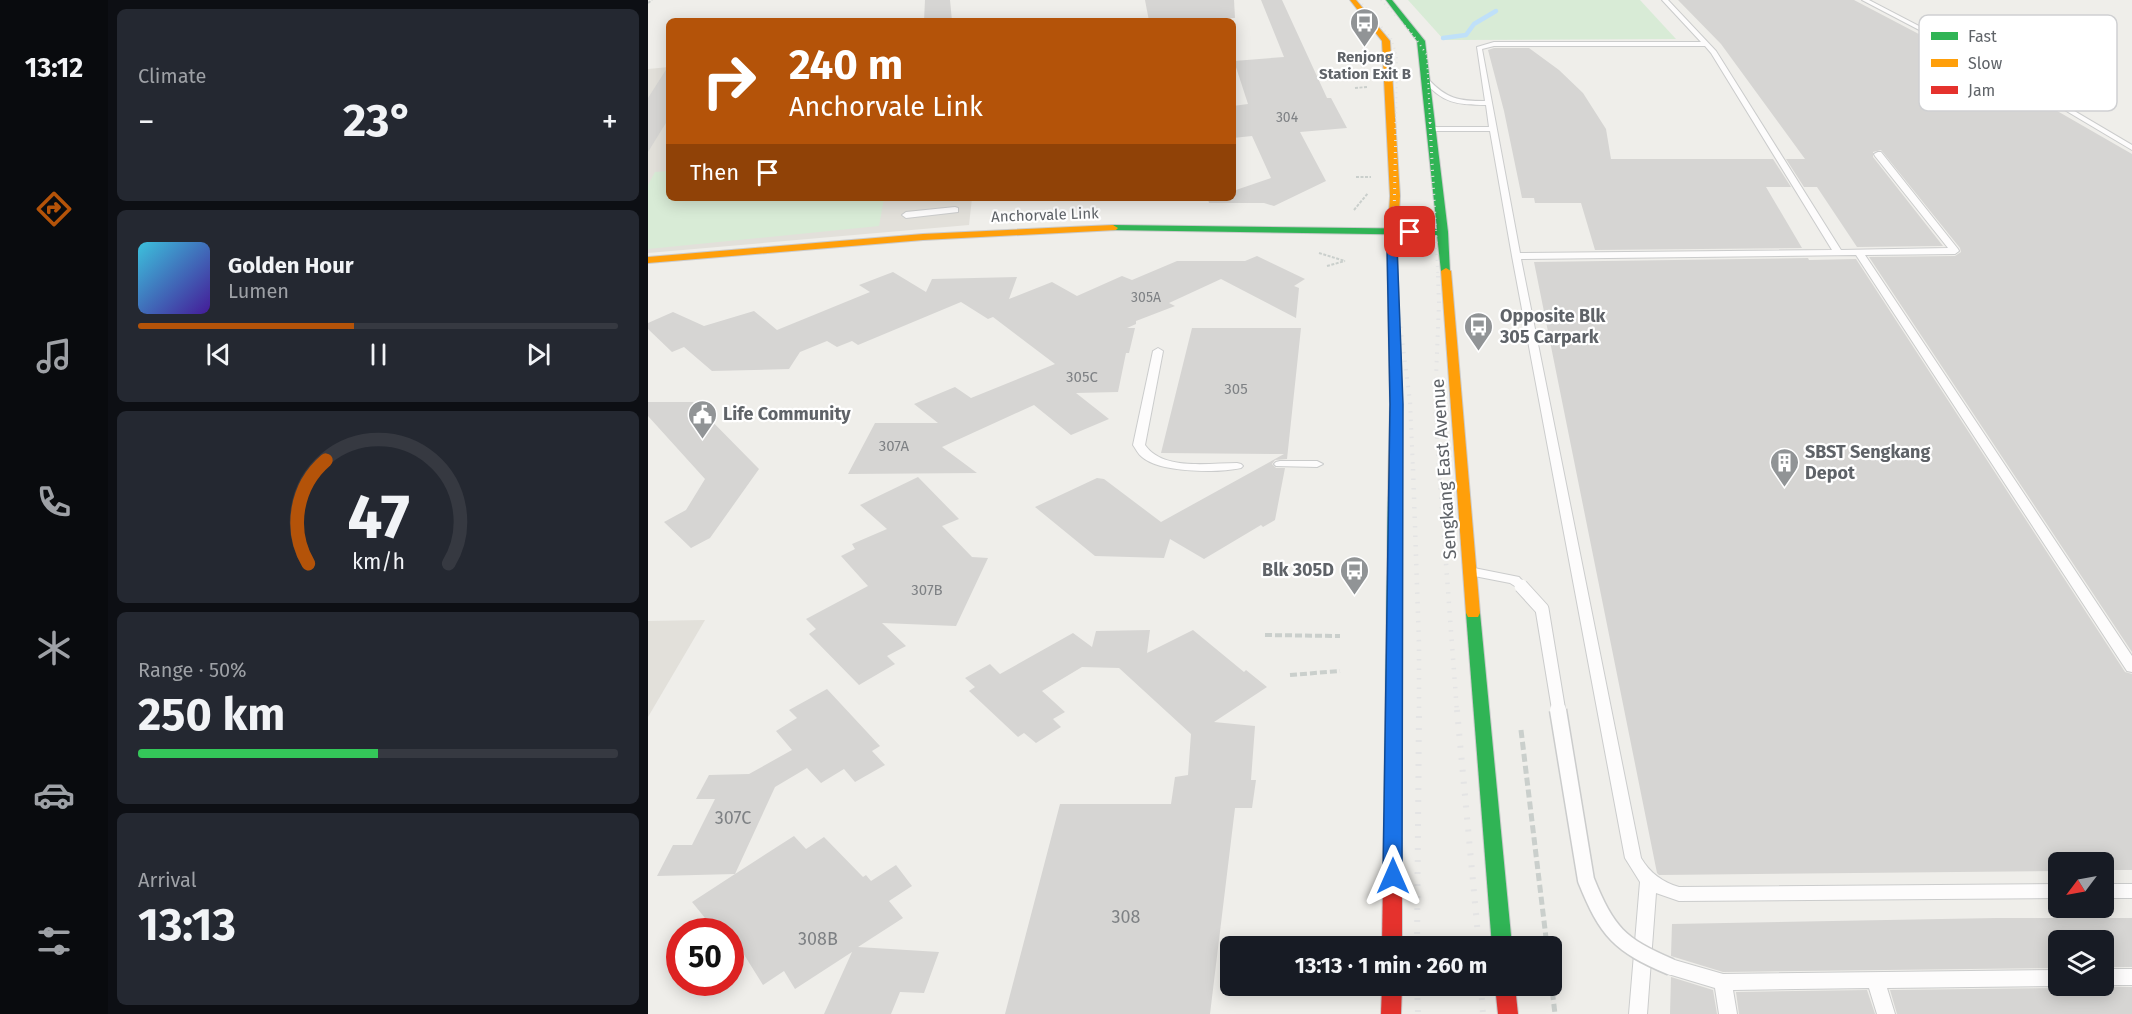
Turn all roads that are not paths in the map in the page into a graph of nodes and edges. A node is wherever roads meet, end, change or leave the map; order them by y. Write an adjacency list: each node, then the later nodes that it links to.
1 (1353, 0): 14 (main road)
2 (1389, 0): 7 (main road, Sengkang East Avenue)
3 (1665, 0): 6 (lane)
4 (1865, 0): 5 (lane)
5 (1919, 28)
6 (1706, 44): 8 (lane); 23 (lane)
7 (1424, 78): 8 (lane); 10 (main road, Sengkang East Avenue)
8 (1488, 103): 11 (lane)
9 (2070, 111): 12 (lane)
10 (1431, 129): 11 (lane); 21 (main road, Sengkang East Avenue)
11 (1492, 129): 25 (lane)
12 (2132, 148)
13 (1878, 154): 24 (lane)
14 (1395, 196): 15 (main road); 20 (main road)
15 (1379, 209)
16 (955, 210): 17 (lane)
17 (906, 215)
18 (1360, 217): 19 (main road)
19 (1309, 230): 20 (main road, Anchorvale Link); 22 (main road); 26 (main road, Anchorvale Link)
20 (1393, 231): 21 (main road, Anchorvale Link); 28 (main road)
21 (1443, 232): 33 (main road, Sengkang East Avenue)
22 (1347, 244)
23 (1838, 252): 24 (lane); 25 (lane)
24 (1859, 252): 34 (lane)
25 (1516, 256): 35 (lane)
26 (648, 260)
27 (1381, 273): 28 (main road)
28 (1393, 294): 39 (main road)
29 (1158, 351): 32 (lane)
30 (1280, 464): 31 (lane)
31 (1317, 464)
32 (1237, 466)
33 (1470, 571): 40 (main road, Sengkang East Avenue); 45 (lane, bridge)
34 (2132, 667)
35 (1648, 882): 36 (lane); 50 (lane)
36 (2048, 891)
37 (2114, 891): 38 (lane)
38 (2132, 891)
39 (1392, 936)
40 (1501, 936)
41 (2132, 976): 42 (lane)
42 (2114, 977)
43 (2048, 978): 44 (lane)
44 (1875, 980): 45 (lane); 52 (lane)
45 (1723, 982): 51 (lane)
46 (1392, 996): 48 (main road)
47 (1506, 996): 49 (main road)
48 (1391, 1014)
49 (1508, 1014)
50 (1638, 1014)
51 (1728, 1014)
52 (1886, 1014)

